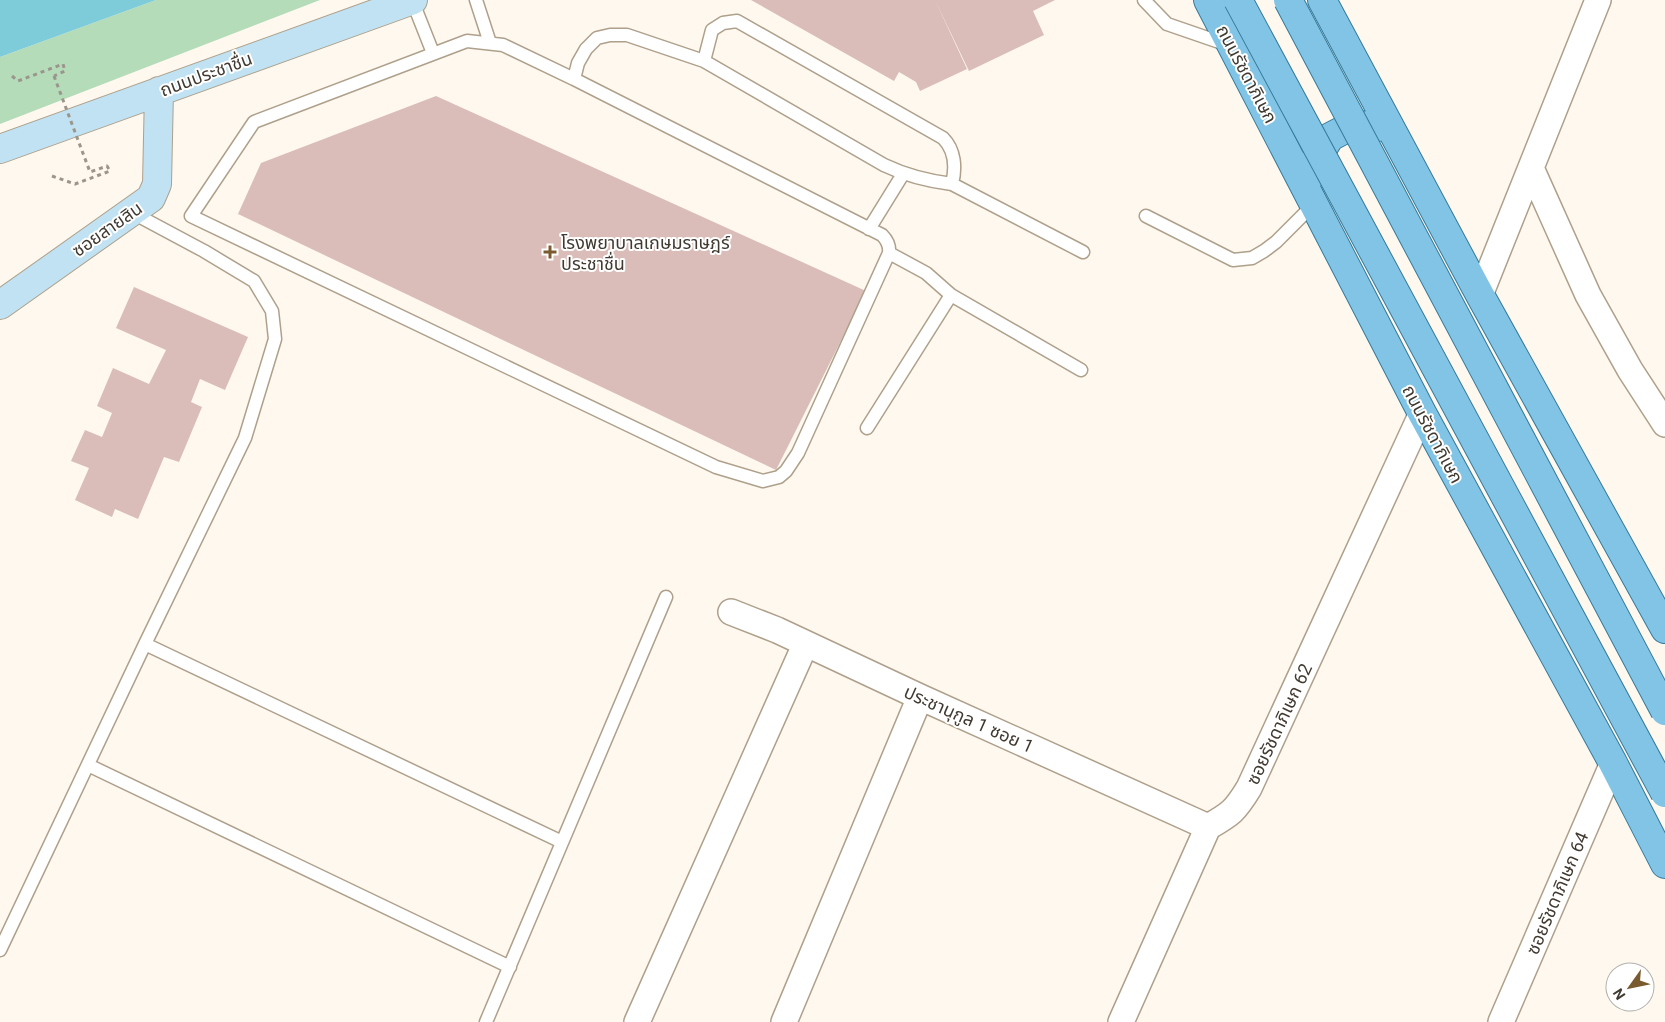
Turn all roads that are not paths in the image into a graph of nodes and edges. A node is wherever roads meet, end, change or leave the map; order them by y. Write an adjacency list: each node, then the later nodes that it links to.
1 (412, 0): 11 (lane); 14 (main road, ถนนประชาชื่น)
2 (476, 0): 9 (lane)
3 (1144, 0): 10 (lane)
4 (1208, 0): 10 (main road, ถนนรัชดาภิเษก)
5 (1238, 0): 42 (main road, ถนนรัชดาภิเษก, bridge)
6 (1288, 0): 39 (main road, bridge)
7 (1322, 0): 16 (main road)
8 (1598, 0): 17 (street)
9 (490, 43): 11 (lane); 13 (lane)
10 (1232, 46): 20 (main road, ถนนรัชดาภิเษก)
11 (433, 54): 25 (lane)
12 (704, 61): 13 (lane); 18 (lane); 19 (lane)
13 (574, 79): 23 (lane)
14 (159, 91): 15 (main road, ถนนประชาชื่น); 21 (main road, ซอยสายสิน)
15 (0, 149)
16 (1406, 159): 20 (main road); 27 (main road)
17 (1531, 168): 27 (street); 31 (street)
18 (902, 174): 19 (lane); 23 (lane)
19 (952, 184): 24 (lane)
20 (1313, 202): 22 (lane); 30 (main road, ถนนรัชดาภิเษก)
21 (130, 212): 28 (main road, ซอยสายสิน); 36 (lane)
22 (1146, 216)
23 (869, 229): 25 (lane)
24 (1083, 252)
25 (889, 253): 26 (lane)
26 (951, 295): 29 (lane); 32 (lane)
27 (1480, 295): 35 (main road)
28 (0, 304)
29 (1081, 370)
30 (1422, 413): 40 (main road, ถนนรัชดาภิเษก); 43 (street, ซอยรัชดาภิเษก 62)
31 (1665, 424)
32 (867, 428)
33 (666, 597): 44 (lane)
34 (731, 612): 37 (street, ประชานุกูล 1 ซอย 1)
35 (1665, 627)
36 (146, 644): 41 (lane); 44 (lane)
37 (805, 645): 38 (street, ประชานุกูล 1 ซอย 1); 49 (street)
38 (920, 697): 43 (street, ประชานุกูล 1 ซอย 1); 50 (street)
39 (1665, 711)
40 (1613, 763): 45 (main road, ถนนรัชดาภิเษก); 52 (street, ซอยรัชดาภิเษก 64)
41 (88, 765): 46 (lane); 47 (lane)
42 (1665, 793)
43 (1208, 827): 51 (street)
44 (562, 842): 47 (lane)
45 (1665, 864)
46 (0, 950)
47 (510, 967): 48 (lane)
48 (486, 1022)
49 (637, 1022)
50 (784, 1022)
51 (1121, 1022)
52 (1501, 1022)

